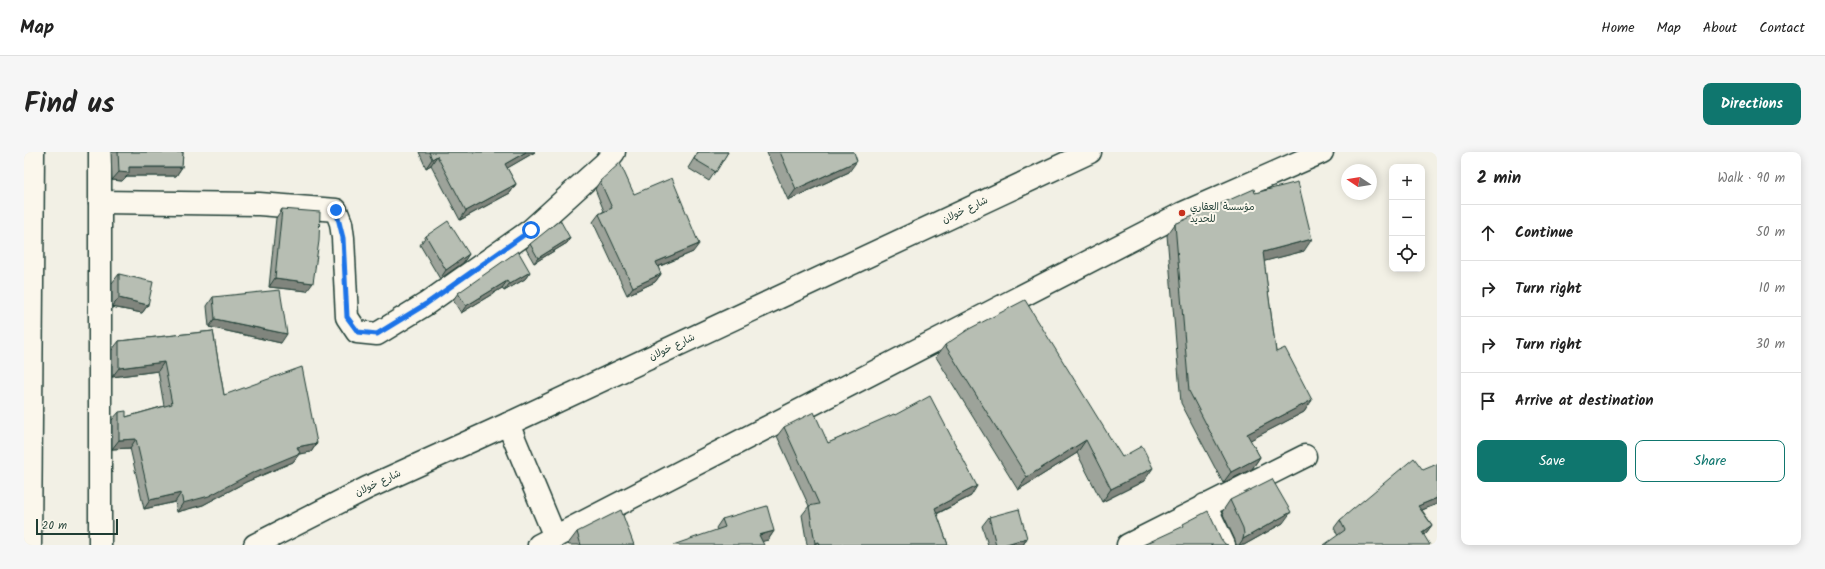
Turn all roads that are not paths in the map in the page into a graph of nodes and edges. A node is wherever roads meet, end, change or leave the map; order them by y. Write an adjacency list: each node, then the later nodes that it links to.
1 (33, 152): 11 (main road)
2 (100, 152): 6 (main road)
3 (614, 152): 6 (main road)
4 (1090, 152): 7 (main road, شارع خولان)
5 (1322, 152): 10 (main road)
6 (100, 202): 12 (main road)
7 (508, 424): 10 (main road); 13 (main road, شارع خولان)
8 (1305, 456): 9 (main road)
9 (1205, 505): 14 (main road); 15 (main road)
10 (547, 541)
11 (30, 545)
12 (100, 545)
13 (255, 545)
14 (1128, 545)
15 (1224, 545)

